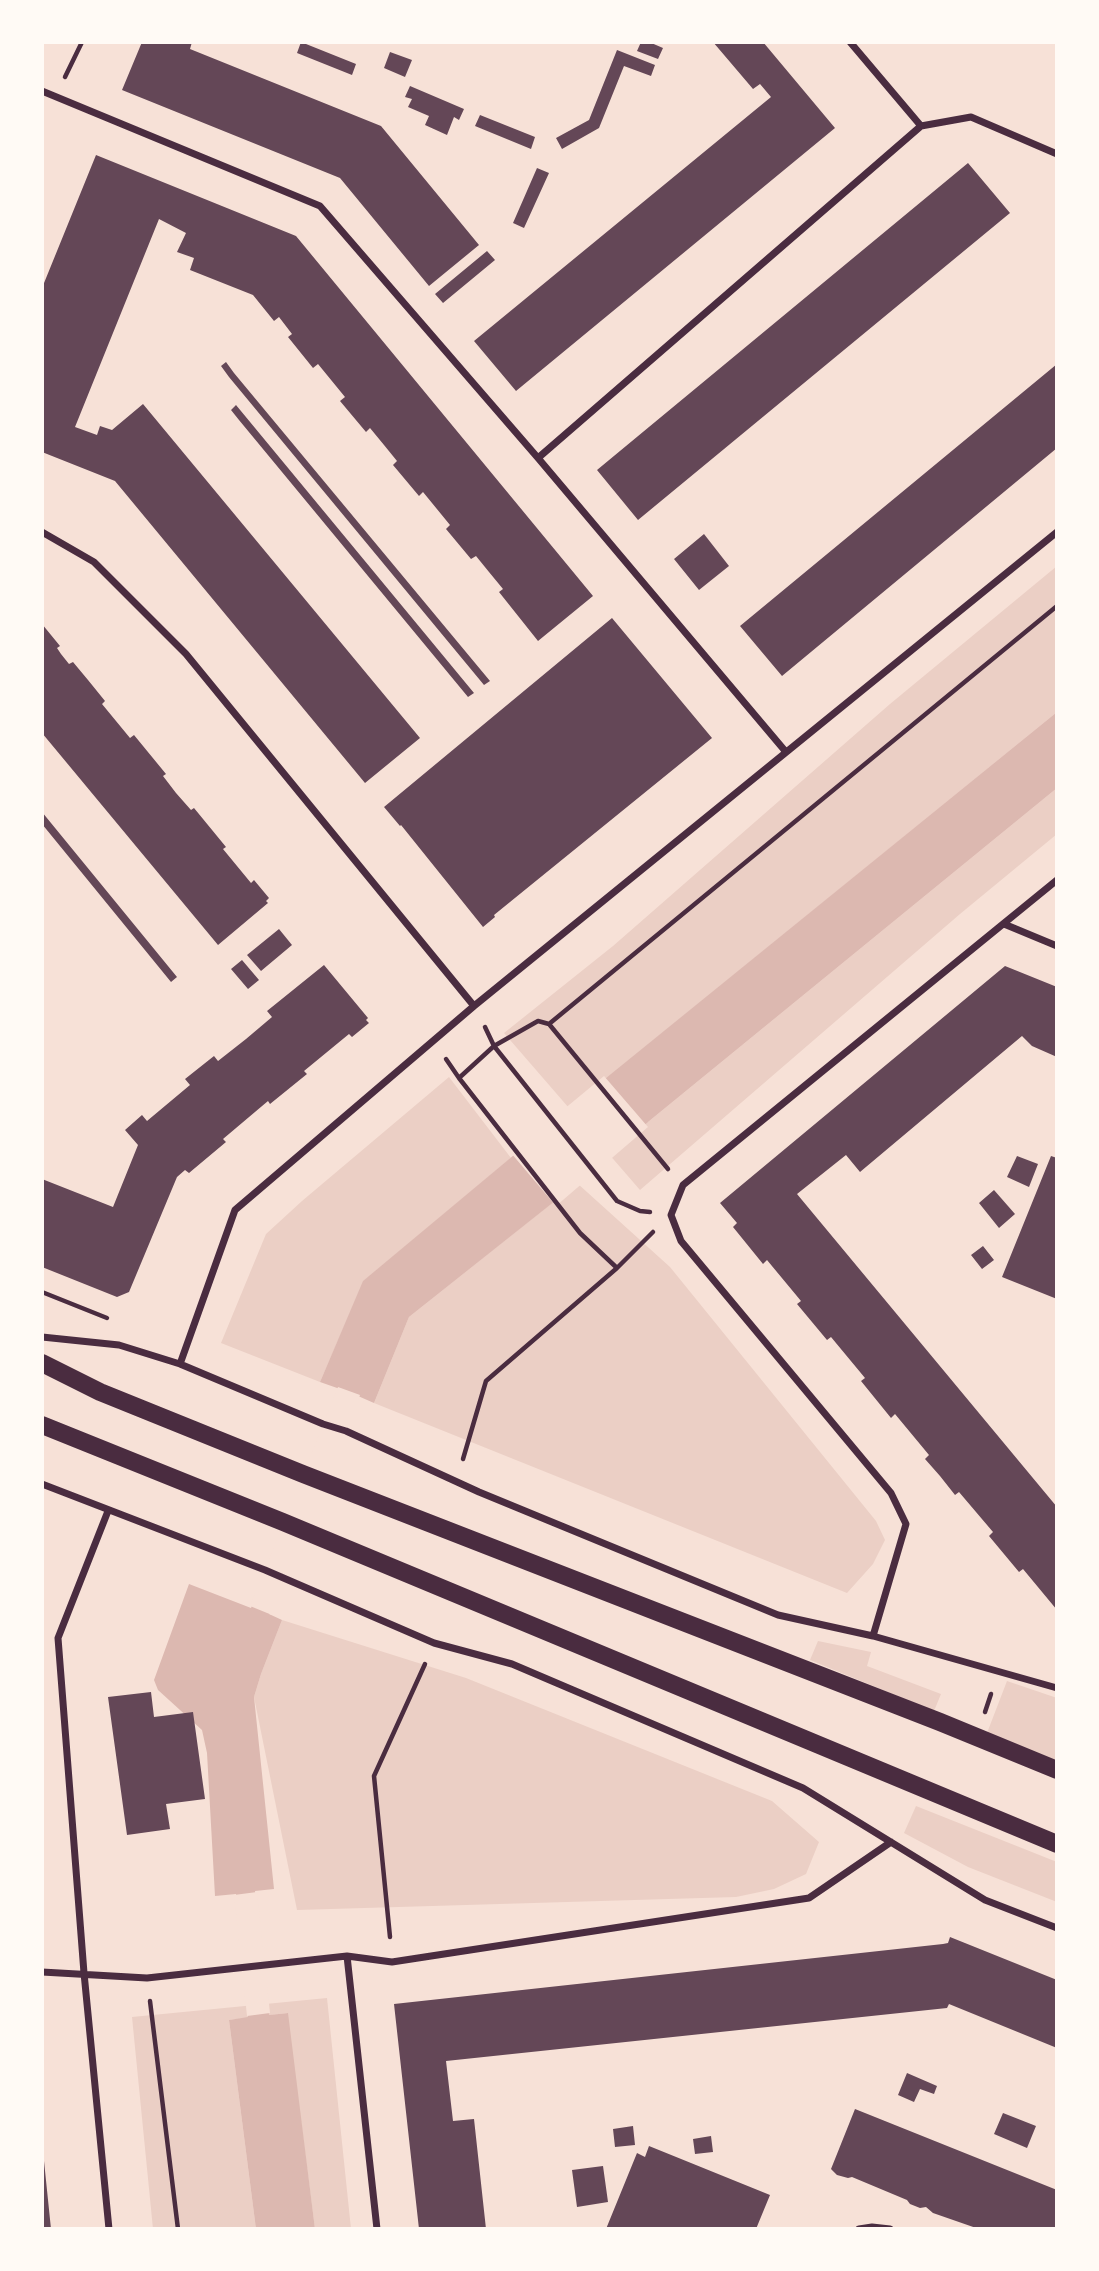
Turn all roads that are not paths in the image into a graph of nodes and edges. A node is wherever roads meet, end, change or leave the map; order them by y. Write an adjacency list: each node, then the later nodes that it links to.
1 (850, 42): 3 (street)
2 (42, 91): 5 (street)
3 (921, 127): 4 (street); 5 (street)
4 (1057, 154)
5 (538, 458): 8 (street)
6 (42, 532): 12 (street)
7 (1057, 532): 8 (street)
8 (786, 752): 12 (street)
9 (1057, 880): 10 (street)
10 (1004, 924): 11 (street); 19 (street)
11 (1057, 946)
12 (474, 1006): 15 (street)
13 (42, 1337): 15 (street)
14 (42, 1363): 21 (main road)
15 (180, 1364): 19 (street)
16 (42, 1425): 23 (main road)
17 (42, 1484): 18 (street)
18 (108, 1511): 22 (street); 27 (street)
19 (873, 1636): 20 (street)
20 (1057, 1688)
21 (1057, 1770)
22 (891, 1842): 24 (street); 25 (street)
23 (1057, 1844)
24 (1057, 1928)
25 (347, 1956): 27 (street); 29 (street)
26 (42, 1972): 27 (street)
27 (84, 1973): 28 (street)
28 (109, 2229)
29 (377, 2229)
30 (859, 2229): 31 (street)
31 (890, 2229)

